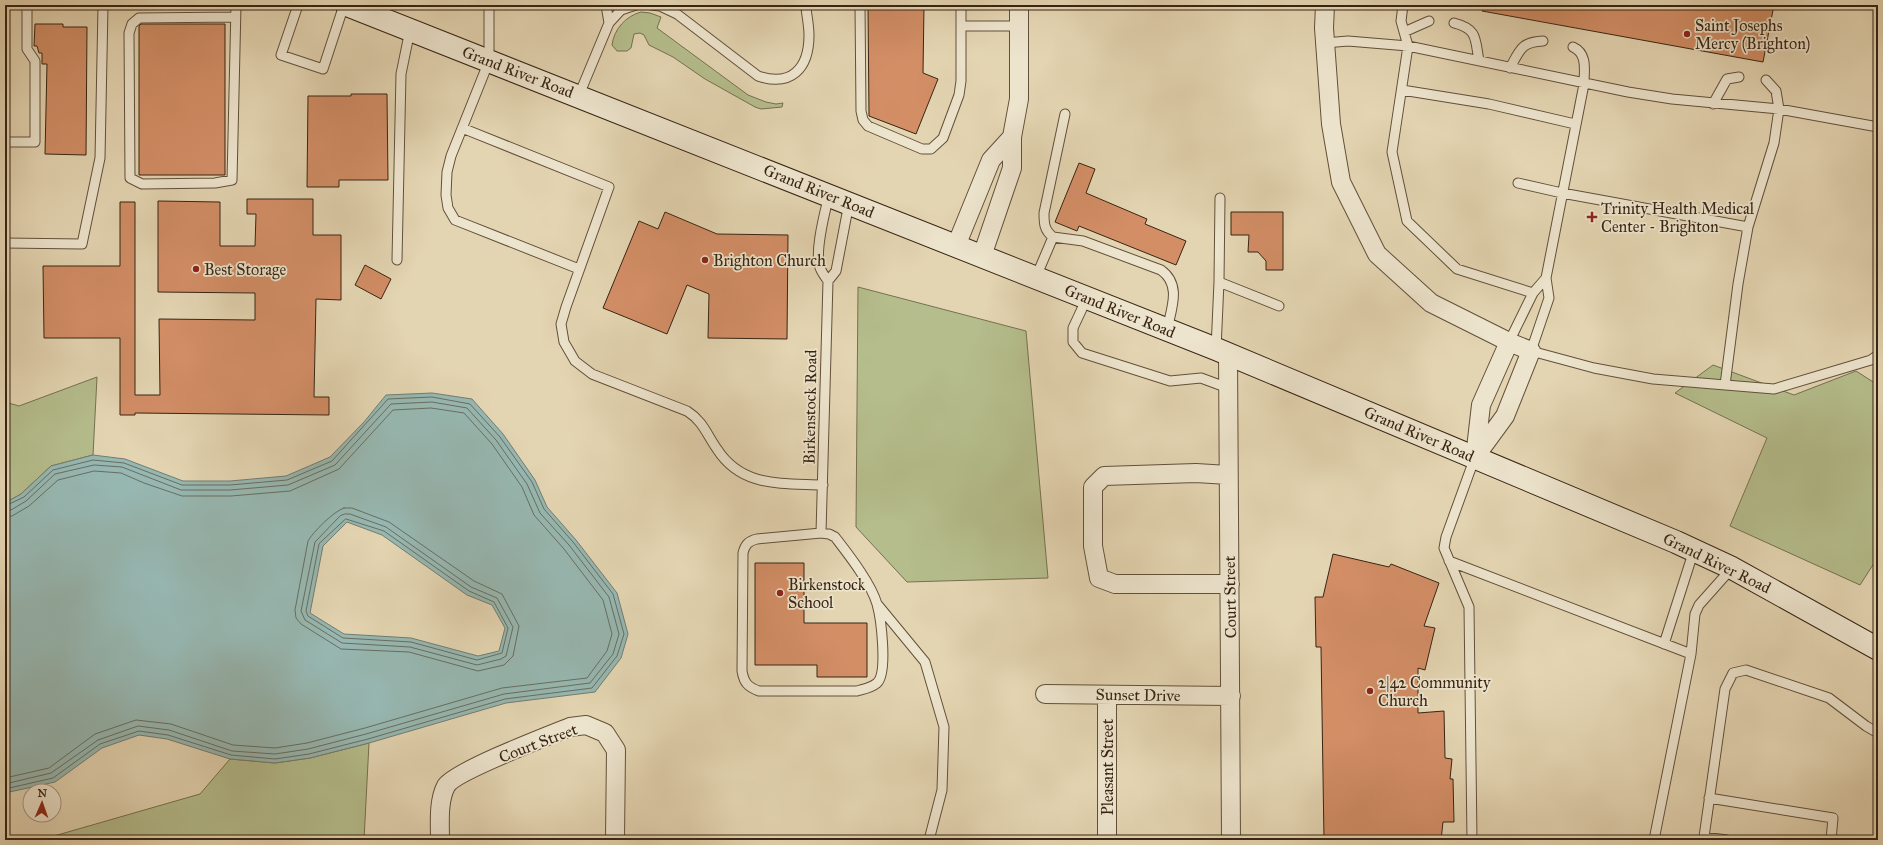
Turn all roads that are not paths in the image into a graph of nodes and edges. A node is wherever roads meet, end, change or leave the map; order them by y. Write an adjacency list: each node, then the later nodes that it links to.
1 (27, 5): 45 (lane)
2 (101, 5): 53 (lane)
3 (236, 5): 18 (lane)
4 (298, 5): 5 (lane)
5 (346, 5): 24 (main road, Grand River Road)
6 (489, 5): 30 (lane)
7 (606, 5): 20 (lane)
8 (636, 5): 20 (lane)
9 (651, 5): 10 (lane)
10 (661, 5): 17 (lane)
11 (860, 5): 22 (lane)
12 (961, 5): 22 (lane)
13 (1019, 5): 23 (street)
14 (1313, 5): 26 (street)
15 (1325, 5): 26 (street)
16 (1403, 5): 25 (lane)
17 (805, 6)
18 (235, 17): 18 (lane)
19 (1429, 21): 25 (lane)
20 (609, 23): 37 (lane)
21 (1454, 23): 31 (lane)
22 (962, 26): 23 (lane)
23 (1019, 26): 44 (street)
24 (410, 30): 30 (main road, Grand River Road); 56 (lane)
25 (1404, 32): 28 (lane)
26 (1324, 36): 28 (lane); 66 (street)
27 (1542, 41): 32 (lane)
28 (1408, 46): 31 (lane); 36 (lane)
29 (1573, 47): 35 (lane)
30 (489, 61): 37 (main road, Grand River Road); 42 (lane)
31 (1479, 61): 32 (lane)
32 (1510, 68): 35 (lane)
33 (1739, 77): 38 (lane)
34 (1766, 80): 39 (lane)
35 (1584, 84): 38 (lane); 41 (lane)
36 (1402, 90): 41 (lane); 62 (lane)
37 (579, 95): 48 (main road, Grand River Road)
38 (1713, 104): 39 (lane)
39 (1779, 109): 43 (lane); 51 (lane)
40 (1065, 114): 52 (lane)
41 (1575, 124): 47 (lane)
42 (462, 128): 57 (lane); 57 (lane)
43 (1878, 128)
44 (1012, 137): 54 (street); 55 (street)
45 (5, 142)
46 (1518, 183): 47 (lane)
47 (1562, 193): 51 (lane); 59 (lane)
48 (829, 195): 50 (main road, Grand River Road); 60 (lane, Birkenstock Road)
49 (1220, 198): 61 (lane)
50 (849, 203): 54 (main road, Grand River Road); 60 (lane, Birkenstock Road)
51 (1748, 227): 70 (lane)
52 (1053, 237): 58 (lane); 65 (lane)
53 (5, 244)
54 (956, 246): 55 (main road, Grand River Road)
55 (982, 256): 58 (main road, Grand River Road)
56 (397, 260)
57 (579, 269): 74 (lane)
58 (1036, 278): 63 (main road, Grand River Road)
59 (1546, 278): 62 (lane); 67 (lane)
60 (828, 281): 74 (lane, Birkenstock Road)
61 (1219, 282): 64 (lane); 68 (lane)
62 (1533, 292): 66 (lane)
63 (1087, 298): 65 (main road, Grand River Road); 71 (lane)
64 (1279, 306)
65 (1167, 330): 68 (main road, Grand River Road)
66 (1509, 342): 67 (street); 72 (street)
67 (1531, 351): 70 (lane); 72 (street)
68 (1222, 352): 71 (street, Court Street); 72 (main road, Grand River Road)
69 (1878, 355): 70 (lane)
70 (1725, 385)
71 (1228, 388): 73 (street, Court Street)
72 (1474, 457): 76 (main road, Grand River Road); 77 (lane)
73 (1228, 475): 79 (street, Court Street); 79 (street)
74 (822, 485): 75 (lane, Birkenstock Road)
75 (821, 533): 80 (lane); 80 (lane)
76 (1694, 550): 78 (main road, Grand River Road); 81 (lane)
77 (1449, 561): 81 (lane); 95 (lane)
78 (1732, 568): 82 (main road, Grand River Road); 83 (lane)
79 (1230, 584): 86 (street, Court Street)
80 (877, 604): 92 (lane)
81 (1664, 644): 83 (lane)
82 (1878, 649)
83 (1690, 654): 96 (lane)
84 (1045, 694): 85 (street, Sunset Drive)
85 (1107, 695): 86 (street, Sunset Drive); 93 (street, Pleasant Street)
86 (1230, 696): 94 (street, Court Street)
87 (1878, 733): 88 (lane)
88 (1709, 798): 89 (lane); 98 (lane)
89 (1703, 838): 97 (lane)
90 (440, 840): 91 (street, Court Street)
91 (615, 840)
92 (929, 840)
93 (1106, 840)
94 (1231, 840)
95 (1472, 840)
96 (1654, 840)
97 (1727, 840)
98 (1831, 840)

